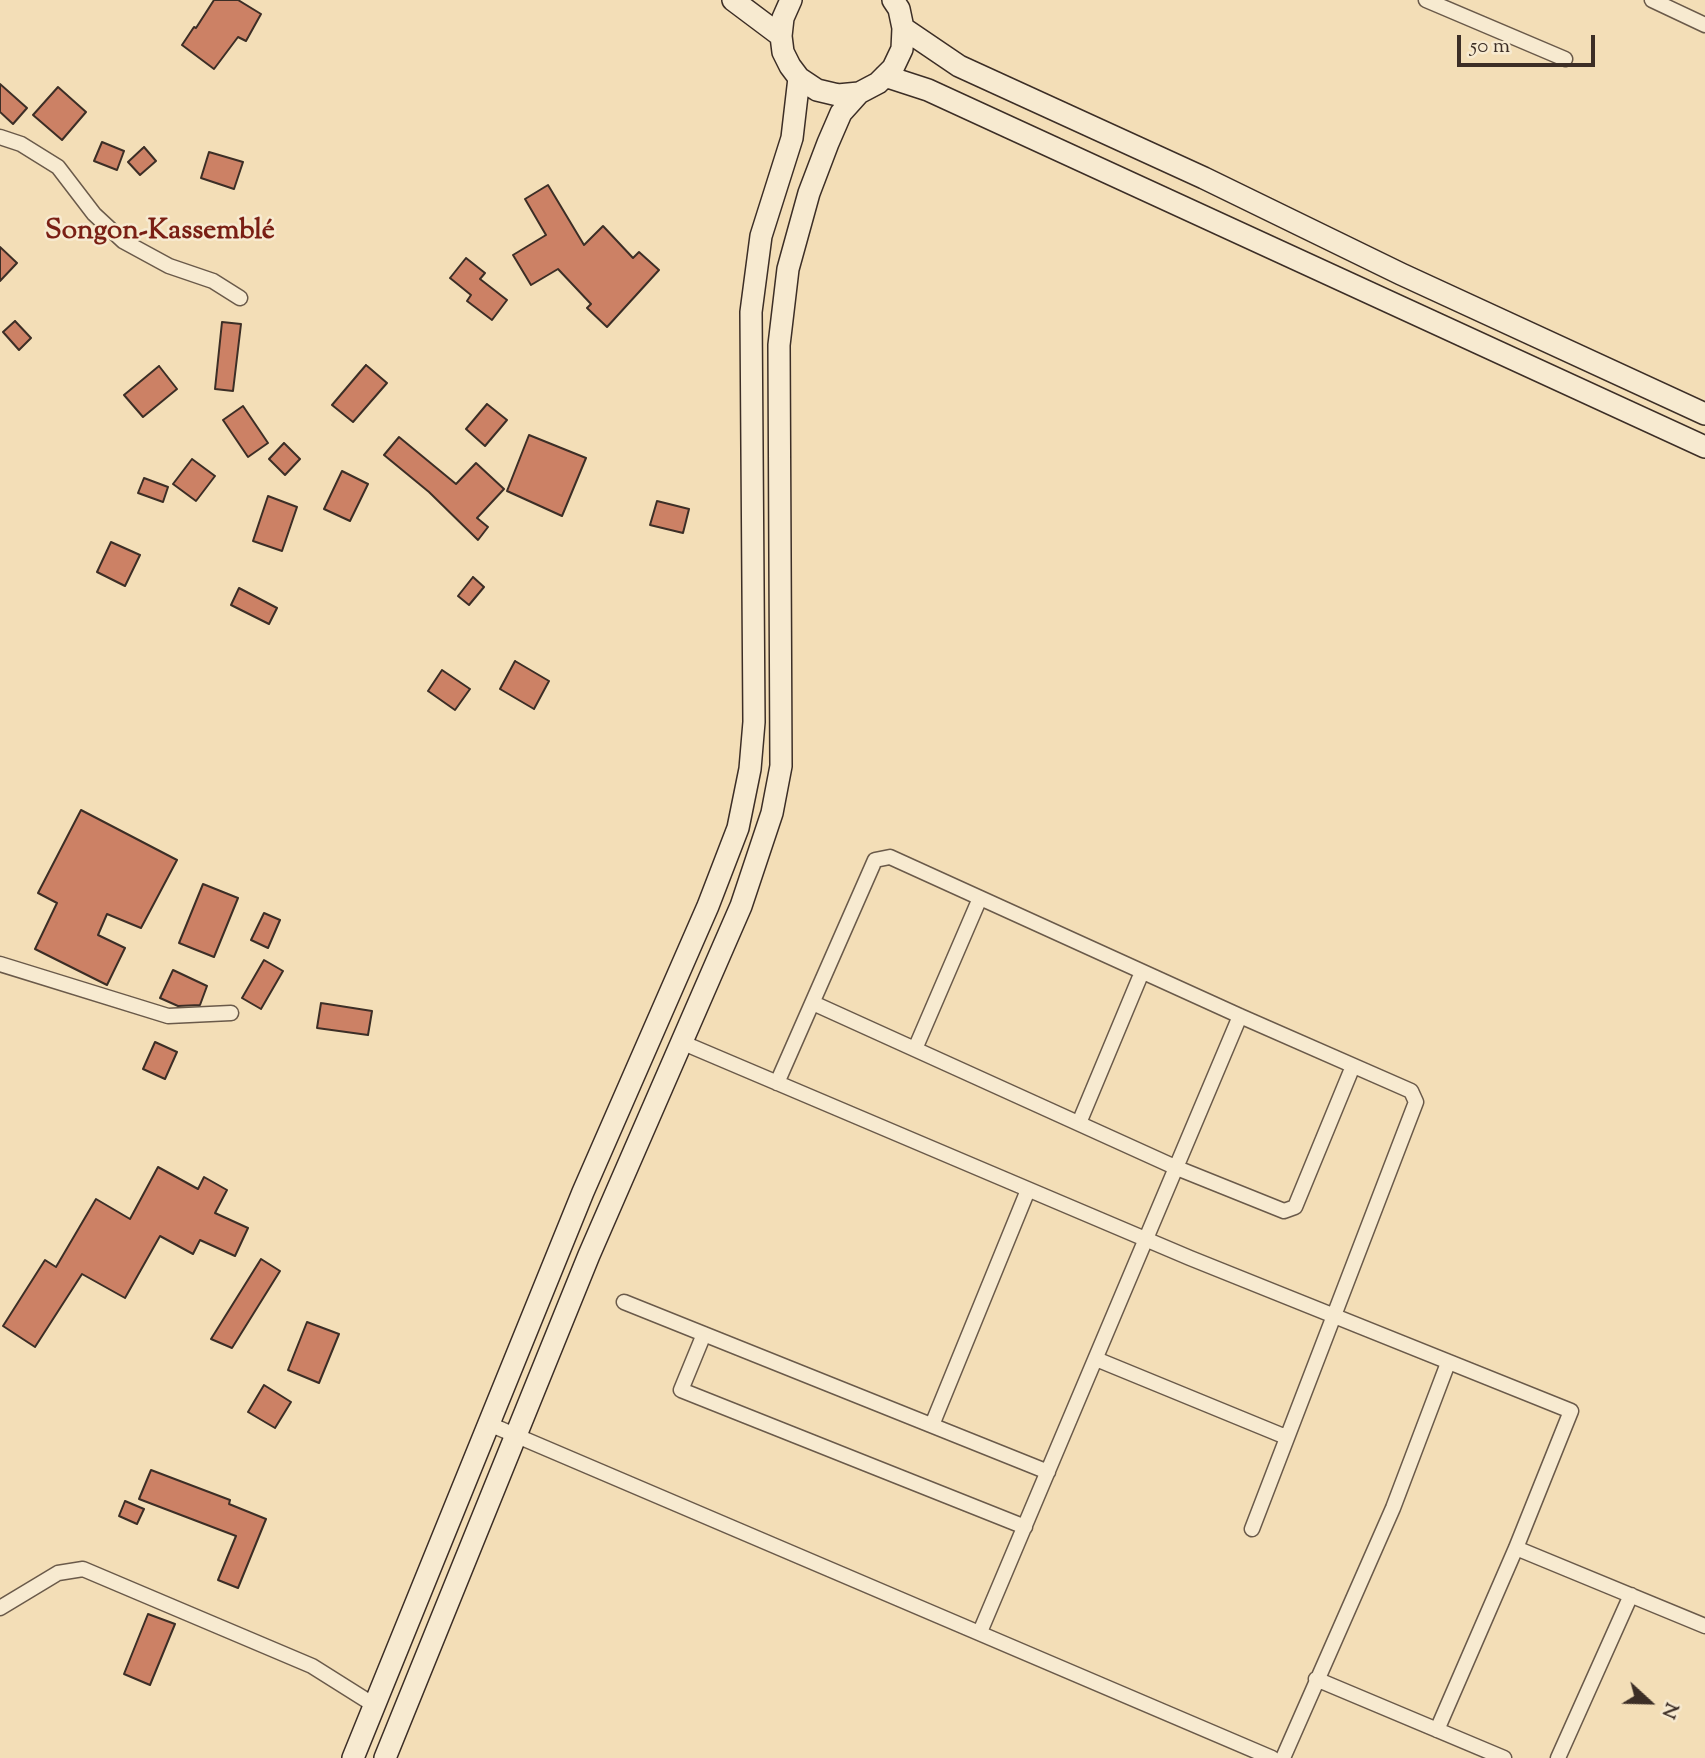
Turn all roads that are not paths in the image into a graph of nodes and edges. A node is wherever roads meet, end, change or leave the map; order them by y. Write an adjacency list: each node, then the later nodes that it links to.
1 (733, 0): 7 (street)
2 (791, 0): 7 (street)
3 (1426, 0): 8 (street)
4 (1652, 0): 6 (street)
5 (899, 9): 9 (street); 14 (street)
6 (1705, 25)
7 (780, 36): 10 (street)
8 (1565, 59)
9 (885, 76): 11 (street); 15 (street)
10 (799, 78): 11 (street); 35 (street)
11 (859, 93): 22 (street)
12 (0, 137): 13 (street)
13 (240, 298)
14 (1705, 414)
15 (1705, 447)
16 (980, 898): 18 (street); 19 (street); 23 (street)
17 (0, 964): 20 (street)
18 (1142, 972): 21 (street); 26 (street)
19 (813, 1003): 23 (street); 25 (street)
20 (231, 1013)
21 (1240, 1016): 24 (street); 27 (street)
22 (681, 1042): 25 (street); 37 (street)
23 (915, 1049): 26 (street)
24 (1353, 1066): 27 (street); 31 (street)
25 (777, 1083): 28 (street)
26 (1079, 1123): 27 (street)
27 (1177, 1168): 29 (street)
28 (1028, 1189): 29 (street); 36 (street)
29 (1147, 1240): 31 (street); 33 (street)
30 (624, 1302): 32 (street)
31 (1333, 1316): 34 (street); 38 (street)
32 (704, 1334): 36 (street); 40 (street)
33 (1096, 1359): 38 (street); 39 (street)
34 (1448, 1363): 42 (street); 47 (street)
35 (489, 1424): 37 (street); 48 (street)
36 (932, 1425): 39 (street)
37 (516, 1435): 46 (street); 51 (street)
38 (1286, 1437): 41 (street)
39 (1048, 1472): 40 (street)
40 (1025, 1527): 46 (street)
41 (1252, 1529)
42 (1516, 1548): 43 (street); 49 (street)
43 (1631, 1595): 45 (street); 55 (street)
44 (0, 1608): 48 (street)
45 (1705, 1626)
46 (980, 1632): 52 (street)
47 (1316, 1679): 49 (street); 53 (street)
48 (374, 1705): 50 (street)
49 (1437, 1730): 54 (street)
50 (353, 1758)
51 (385, 1758)
52 (1272, 1758)
53 (1283, 1758)
54 (1504, 1758)
55 (1559, 1758)

